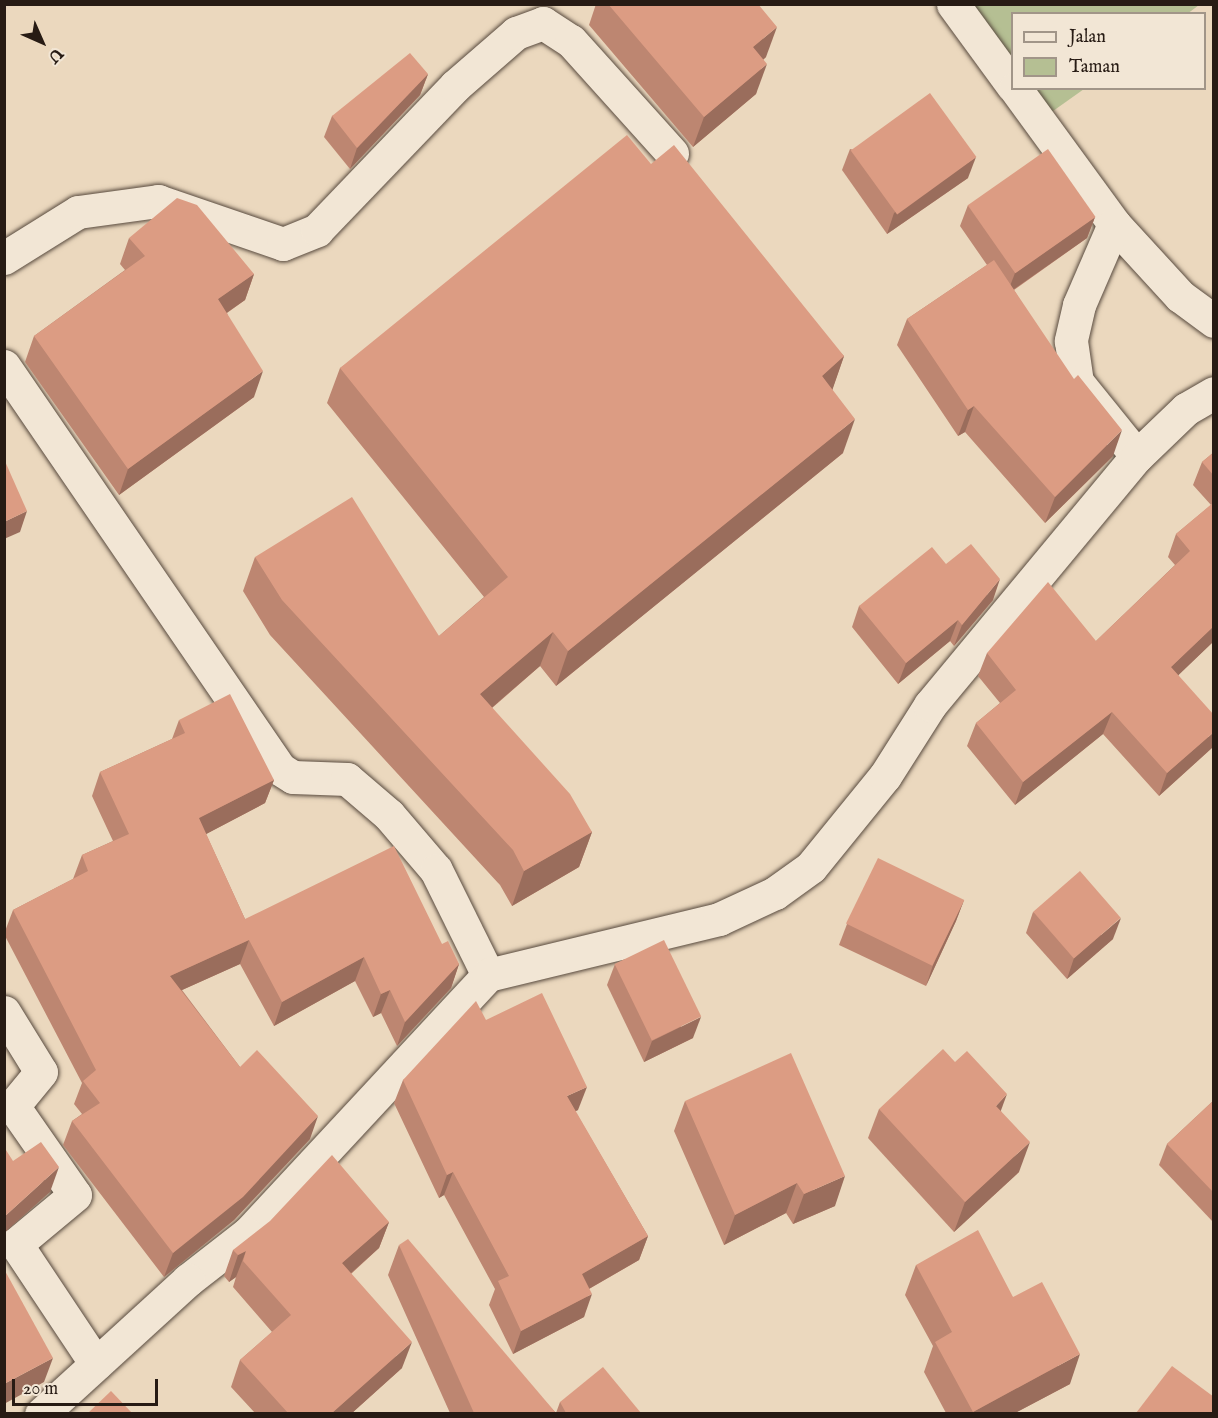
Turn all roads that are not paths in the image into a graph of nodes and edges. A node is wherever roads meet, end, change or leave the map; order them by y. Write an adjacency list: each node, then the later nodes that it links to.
1 (953, 4): 2 (street)
2 (1011, 83)
3 (1016, 90): 5 (street)
4 (672, 153): 6 (street)
5 (1114, 224): 7 (street); 10 (street)
6 (4, 258)
7 (1214, 321)
8 (4, 366): 11 (street)
9 (1214, 393): 10 (street)
10 (1137, 456): 11 (street)
11 (488, 975): 13 (street)
12 (4, 1012): 13 (street)
13 (96, 1364): 14 (street)
14 (41, 1413)

